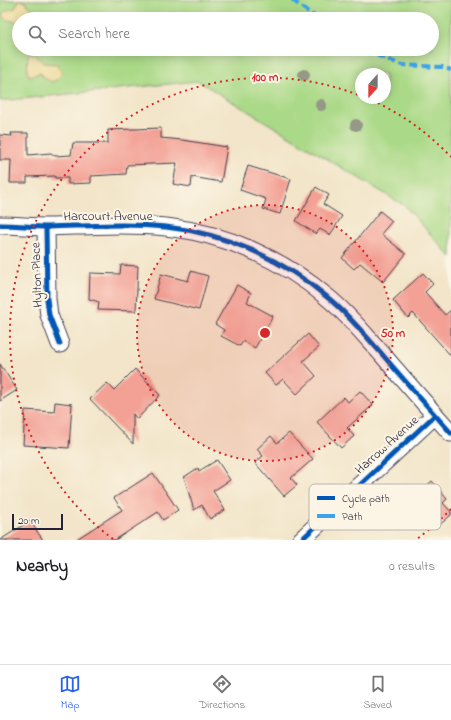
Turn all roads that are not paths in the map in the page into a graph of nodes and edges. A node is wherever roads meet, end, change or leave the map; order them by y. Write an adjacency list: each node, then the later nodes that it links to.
1 (0, 225): 2 (street, Harcourt Avenue)
2 (46, 227): 3 (street, Hylton Place); 4 (street, Harcourt Avenue)
3 (60, 344)
4 (436, 415): 5 (street, Harcourt Avenue); 6 (street, Harrow Avenue)
5 (451, 433)
6 (359, 484)
7 (309, 529): 8 (street, Harrow Avenue)
8 (298, 539)

